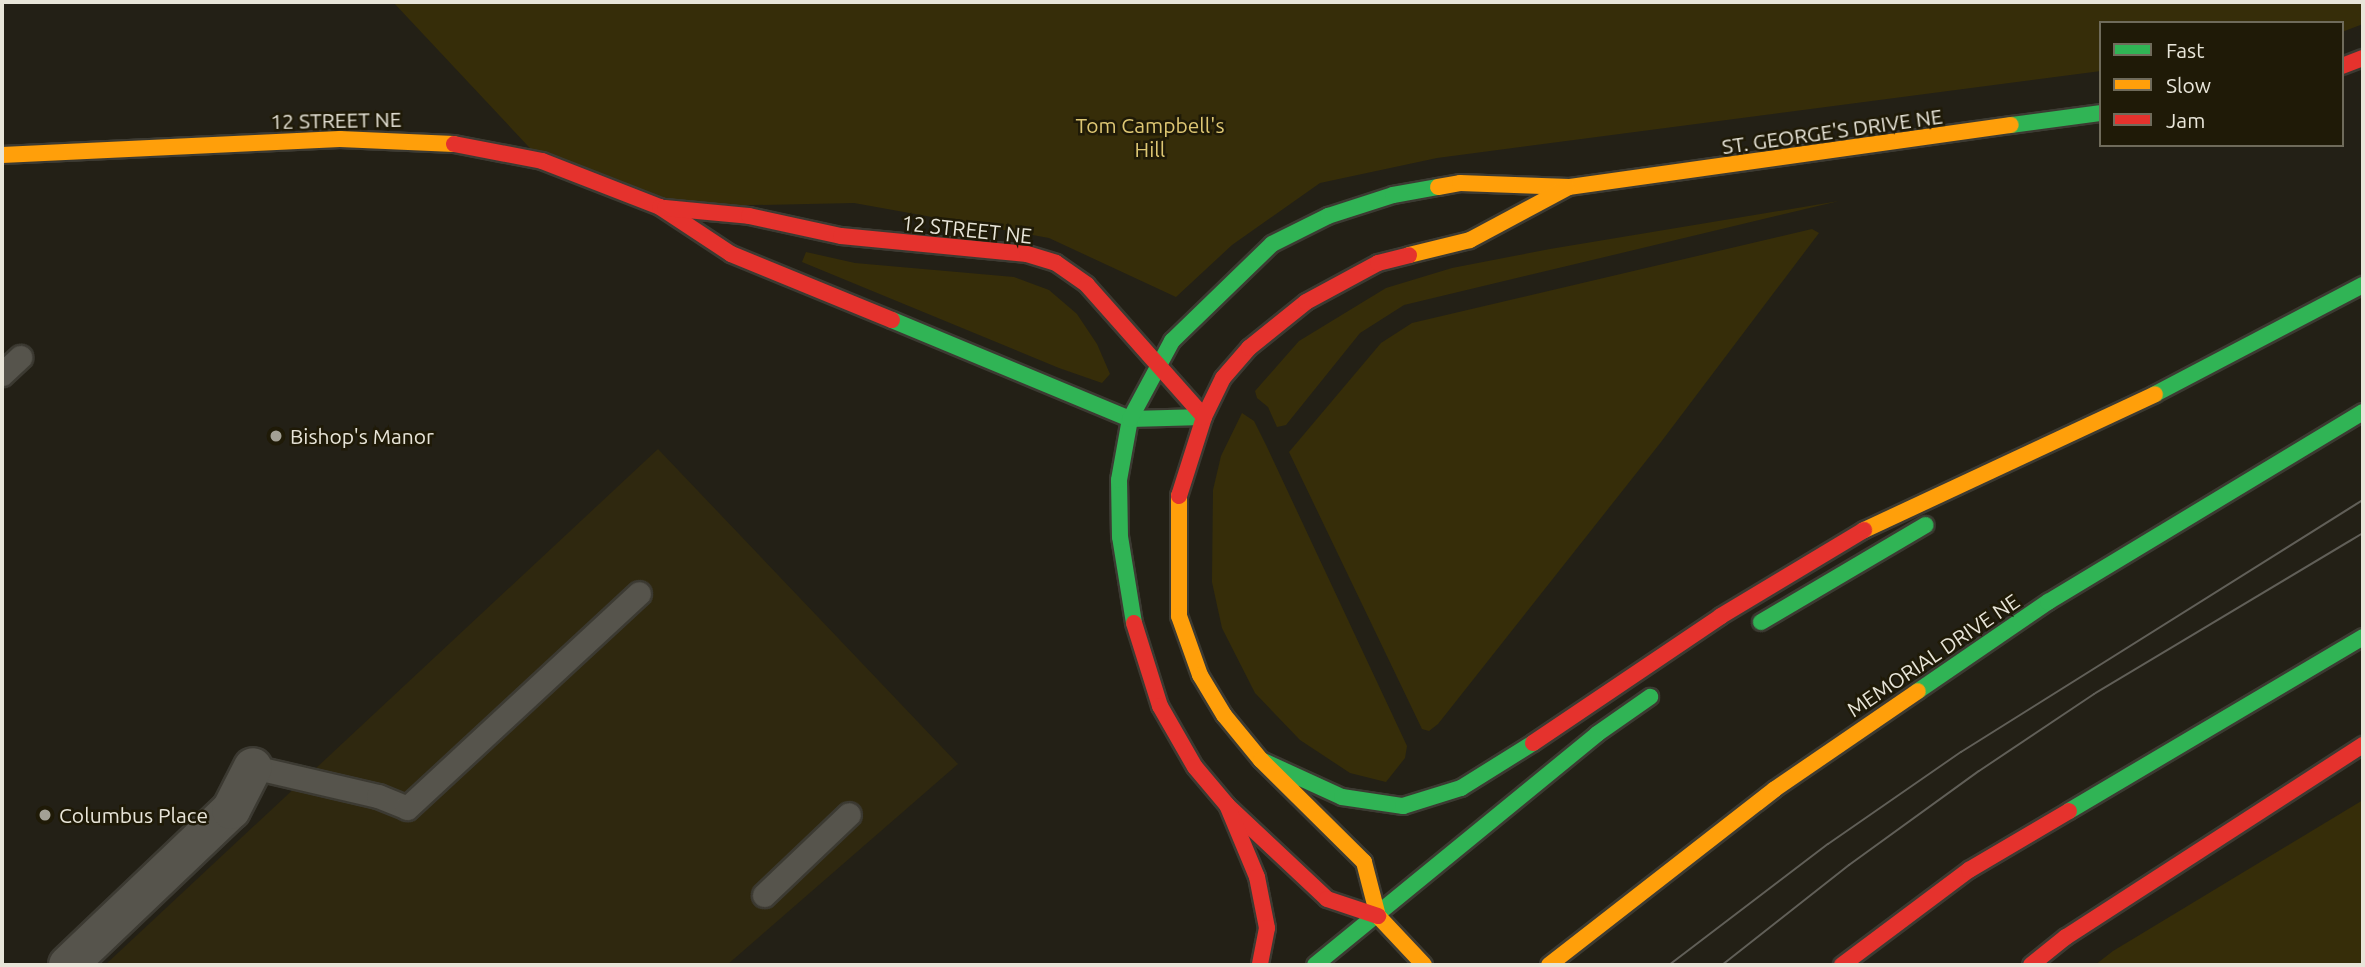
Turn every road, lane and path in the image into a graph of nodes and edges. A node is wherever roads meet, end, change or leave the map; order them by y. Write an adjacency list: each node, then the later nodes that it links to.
1 (2363, 58): 2 (main road)
2 (2344, 65)
3 (2099, 113): 5 (main road, ST. GEORGE'S DRIVE NE)
4 (2, 155): 6 (main road, 12 STREET NE)
5 (1569, 187): 9 (main road, ST. GEORGE'S DRIVE NE); 12 (main road, ST. GEORGE'S DRIVE NE)
6 (660, 207): 9 (main road, 12 STREET NE); 13 (main road, 12 STREET NE)
7 (2363, 285): 14 (main road)
8 (20, 357): 10 (lane)
9 (1155, 366): 12 (main road, 12 STREET NE); 13 (main road, ST. GEORGE'S DRIVE NE)
10 (2, 374)
11 (2363, 412): 30 (main road, MEMORIAL DRIVE NE)
12 (1204, 417): 13 (main road); 20 (main road, ST. GEORGE'S DRIVE NE)
13 (1130, 419): 22 (main road, ST. GEORGE'S DRIVE NE)
14 (2096, 424): 16 (main road); 20 (main road)
15 (639, 593): 21 (lane)
16 (1748, 630)
17 (2363, 636): 31 (main road)
18 (1661, 689): 25 (main road)
19 (2363, 745): 32 (main road)
20 (1261, 760): 25 (main road, ST. GEORGE'S DRIVE NE)
21 (253, 767): 27 (street)
22 (1227, 805): 25 (main road, ST. GEORGE'S DRIVE NE); 28 (main road)
23 (849, 814): 24 (lane)
24 (764, 895)
25 (1378, 916): 26 (main road, ST. GEORGE'S DRIVE NE); 29 (main road)
26 (1419, 960)
27 (68, 965)
28 (1260, 965)
29 (1315, 965)
30 (1549, 965)
31 (1842, 965)
32 (2031, 965)

